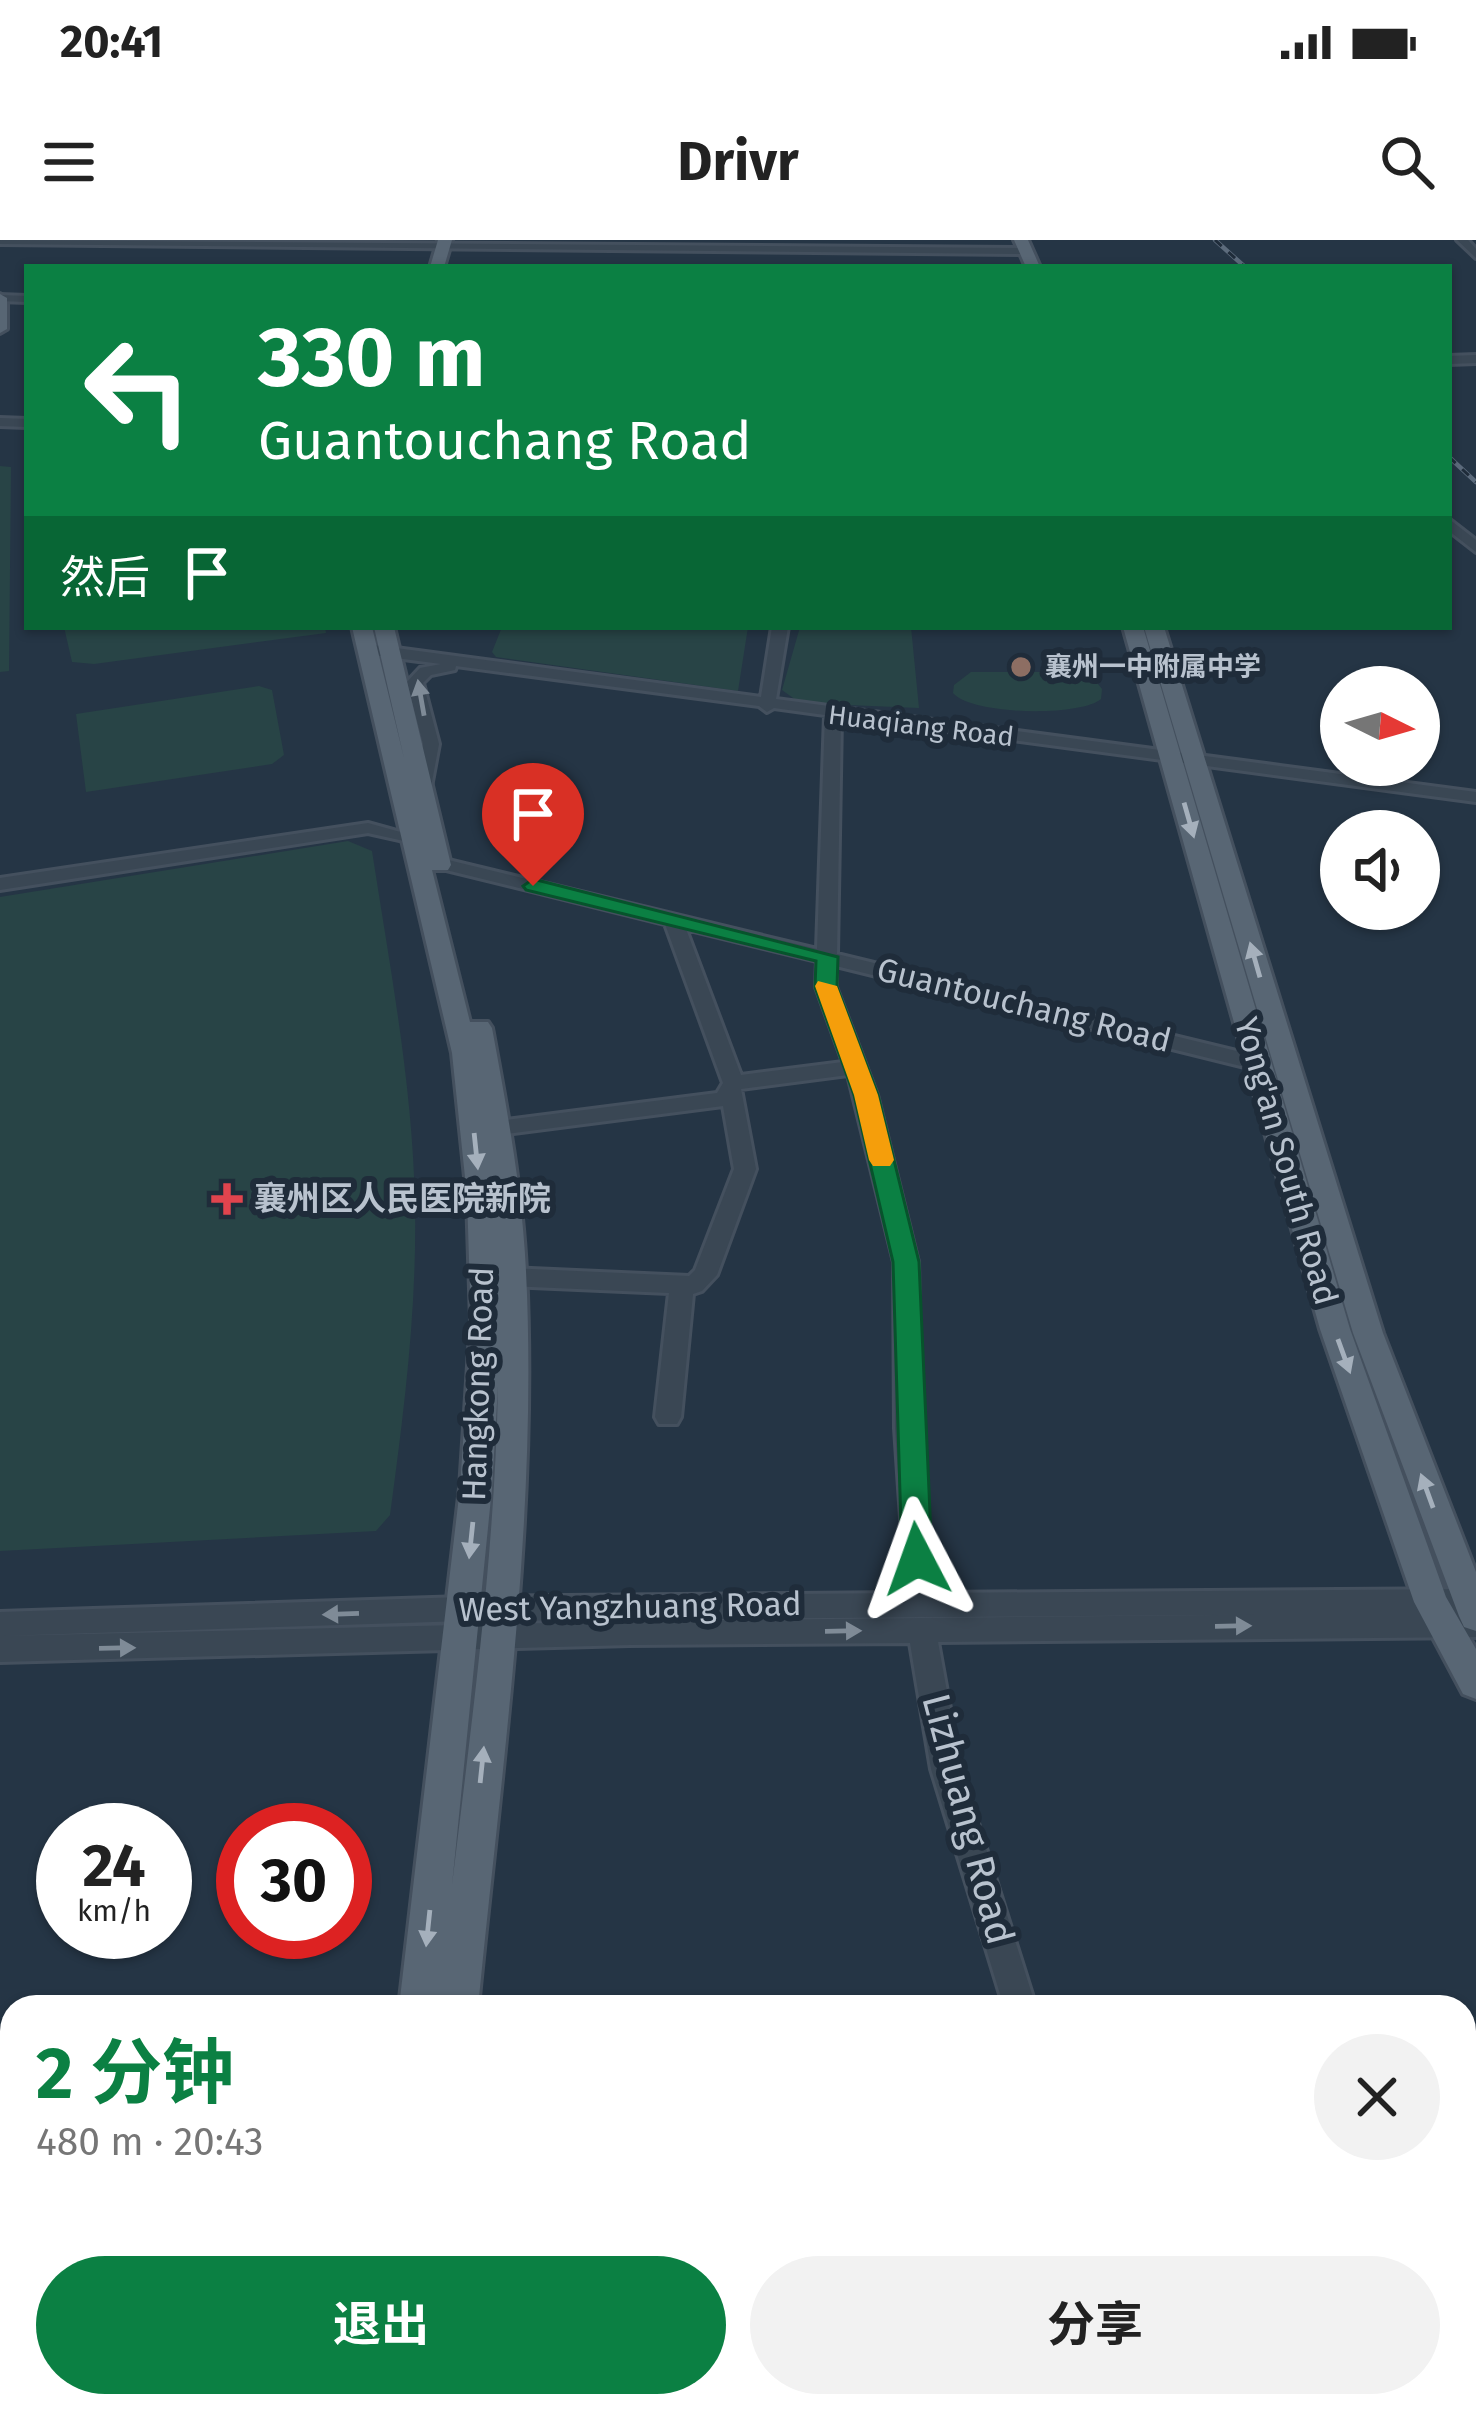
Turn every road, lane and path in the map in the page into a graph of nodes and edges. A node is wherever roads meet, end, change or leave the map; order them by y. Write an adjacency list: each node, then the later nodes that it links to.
1 (71, 240): 2 (street)
2 (322, 240)
3 (542, 240): 6 (street)
4 (1462, 240): 10 (street)
5 (0, 245): 9 (street)
6 (749, 245): 8 (street); 9 (street)
7 (1024, 245): 8 (street)
8 (1005, 246)
9 (435, 251)
10 (1476, 255)
11 (0, 298): 12 (main road)
12 (0, 329)
13 (1452, 526): 14 (street)
14 (1476, 548)
15 (768, 630): 21 (street)
16 (779, 630): 21 (street)
17 (1133, 630): 23 (main road, Yong'an South Road)
18 (1155, 630): 23 (main road, Yong'an South Road)
19 (376, 639): 20 (street, Huaqiang Road); 24 (main road, Hangkong Road)
20 (484, 666): 21 (street, Huaqiang Road); 24 (street, one-way to 20)
21 (761, 706): 22 (street, Huaqiang Road)
22 (833, 715): 23 (street, Huaqiang Road); 30 (street, Lizhuang Road)
23 (1184, 760): 25 (street, Huaqiang Road); 31 (main road, Yong'an South Road, one-way to 31); 40 (main road, Yong'an South Road, one-way to 23)
24 (412, 791): 26 (main road, Hangkong Road); 27 (main road, Hangkong Road); 28 (street)
25 (1476, 797)
26 (412, 838): 28 (street); 39 (main road, Hangkong Road, one-way to 39)
27 (440, 863): 29 (street, Guantouchang Road); 34 (main road, Hangkong Road)
28 (0, 880)
29 (673, 920): 30 (street, Guantouchang Road); 33 (street)
30 (827, 957): 31 (street, Guantouchang Road); 32 (street, Lizhuang Road)
31 (1257, 1063): 40 (main road, Yong'an South Road, one-way to 40)
32 (856, 1067): 33 (street); 41 (street, Lizhuang Road)
33 (732, 1085): 34 (street); 36 (street)
34 (498, 1128): 35 (main road, Hangkong Road)
35 (509, 1277): 36 (street); 38 (main road, Hangkong Road)
36 (682, 1285): 37 (street)
37 (668, 1417)
38 (498, 1608): 39 (street, West Yangzhuang Road); 41 (street, West Yangzhuang Road); 44 (main road, Hangkong Road)
39 (463, 1609): 42 (street, West Yangzhuang Road, one-way to 42); 43 (main road, Hangkong Road)
40 (1462, 1612): 41 (street, West Yangzhuang Road); 46 (main road, Yong'an South Road)
41 (921, 1616): 44 (street, West Yangzhuang Road, one-way to 41); 49 (street, Lizhuang Road)
42 (0, 1624)
43 (459, 1640): 44 (street, West Yangzhuang Road); 45 (street, West Yangzhuang Road, one-way to 43); 47 (main road, Hangkong Road, one-way to 47)
44 (494, 1640): 48 (main road, Hangkong Road, one-way to 44)
45 (0, 1649)
46 (1476, 1683)
47 (420, 1995)
48 (459, 1995)
49 (1016, 1995)

